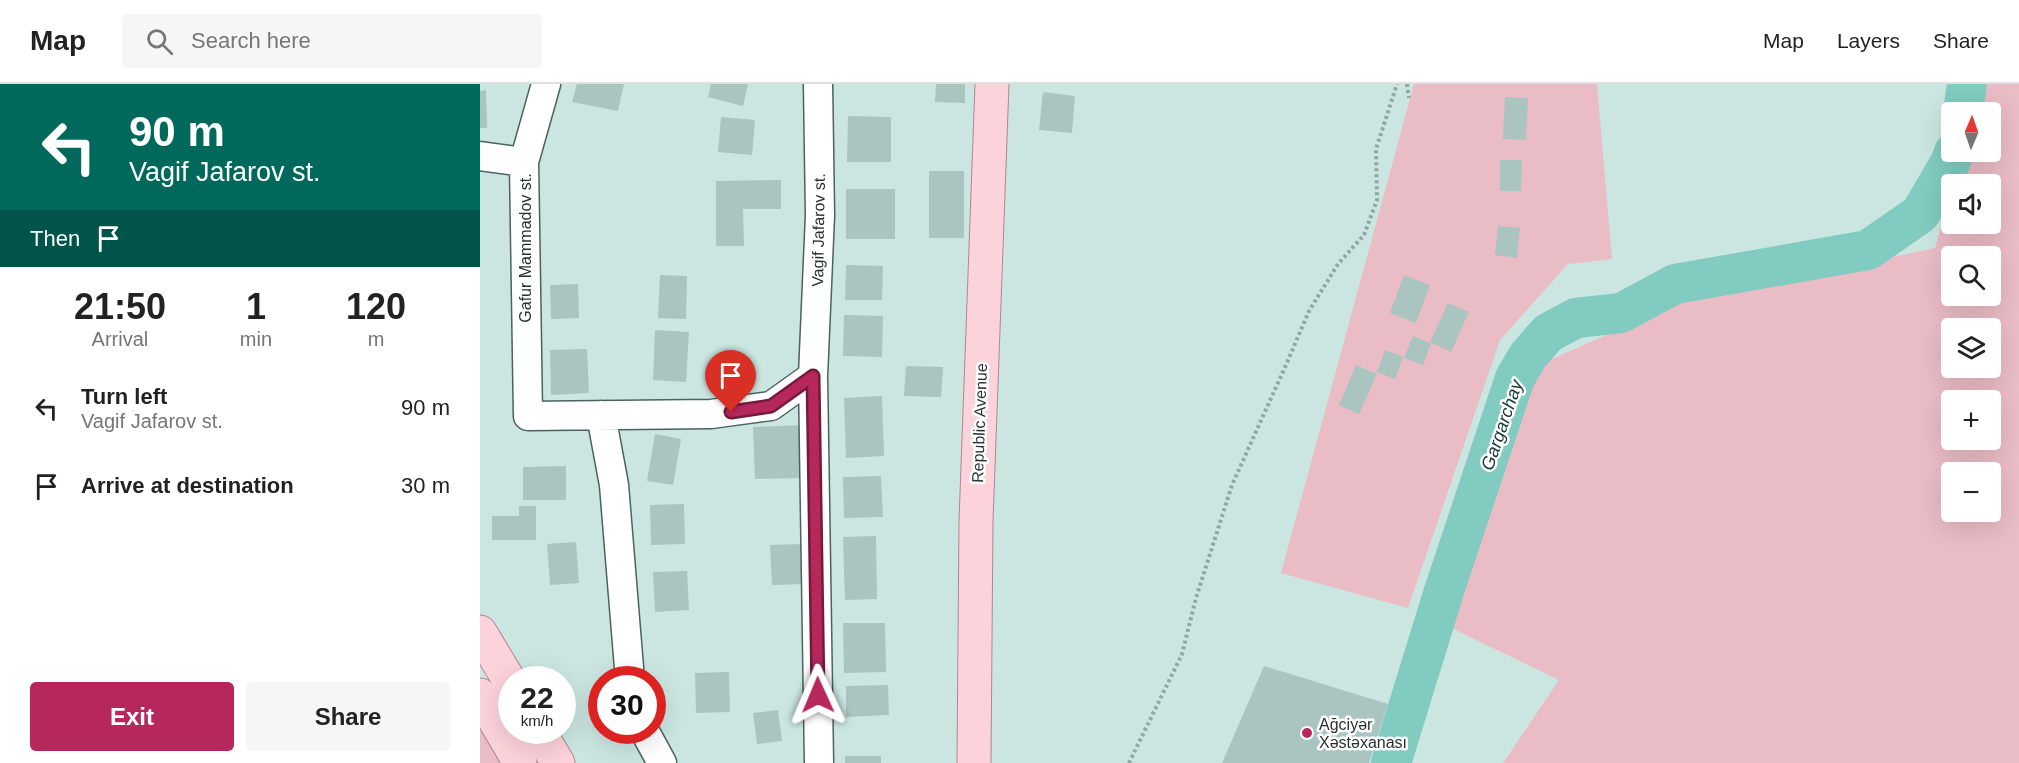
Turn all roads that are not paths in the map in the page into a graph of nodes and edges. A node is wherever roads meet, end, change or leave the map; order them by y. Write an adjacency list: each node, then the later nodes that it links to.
1 (546, 84): 5 (street, Gafur Mammadov st.)
2 (818, 84): 6 (street, Vagif Jafarov st.)
3 (992, 84): 18 (main road, Republic Avenue)
4 (480, 156): 5 (street)
5 (524, 162): 7 (street, Gafur Mammadov st.)
6 (813, 376): 7 (street); 17 (street, Vagif Jafarov st.)
7 (602, 415): 10 (street)
8 (480, 632): 9 (main road)
9 (501, 666)
10 (629, 666)
11 (480, 695): 14 (main road)
12 (546, 744): 15 (main road)
13 (652, 744): 16 (street)
14 (520, 763)
15 (558, 763)
16 (662, 763)
17 (819, 763)
18 (974, 763)

